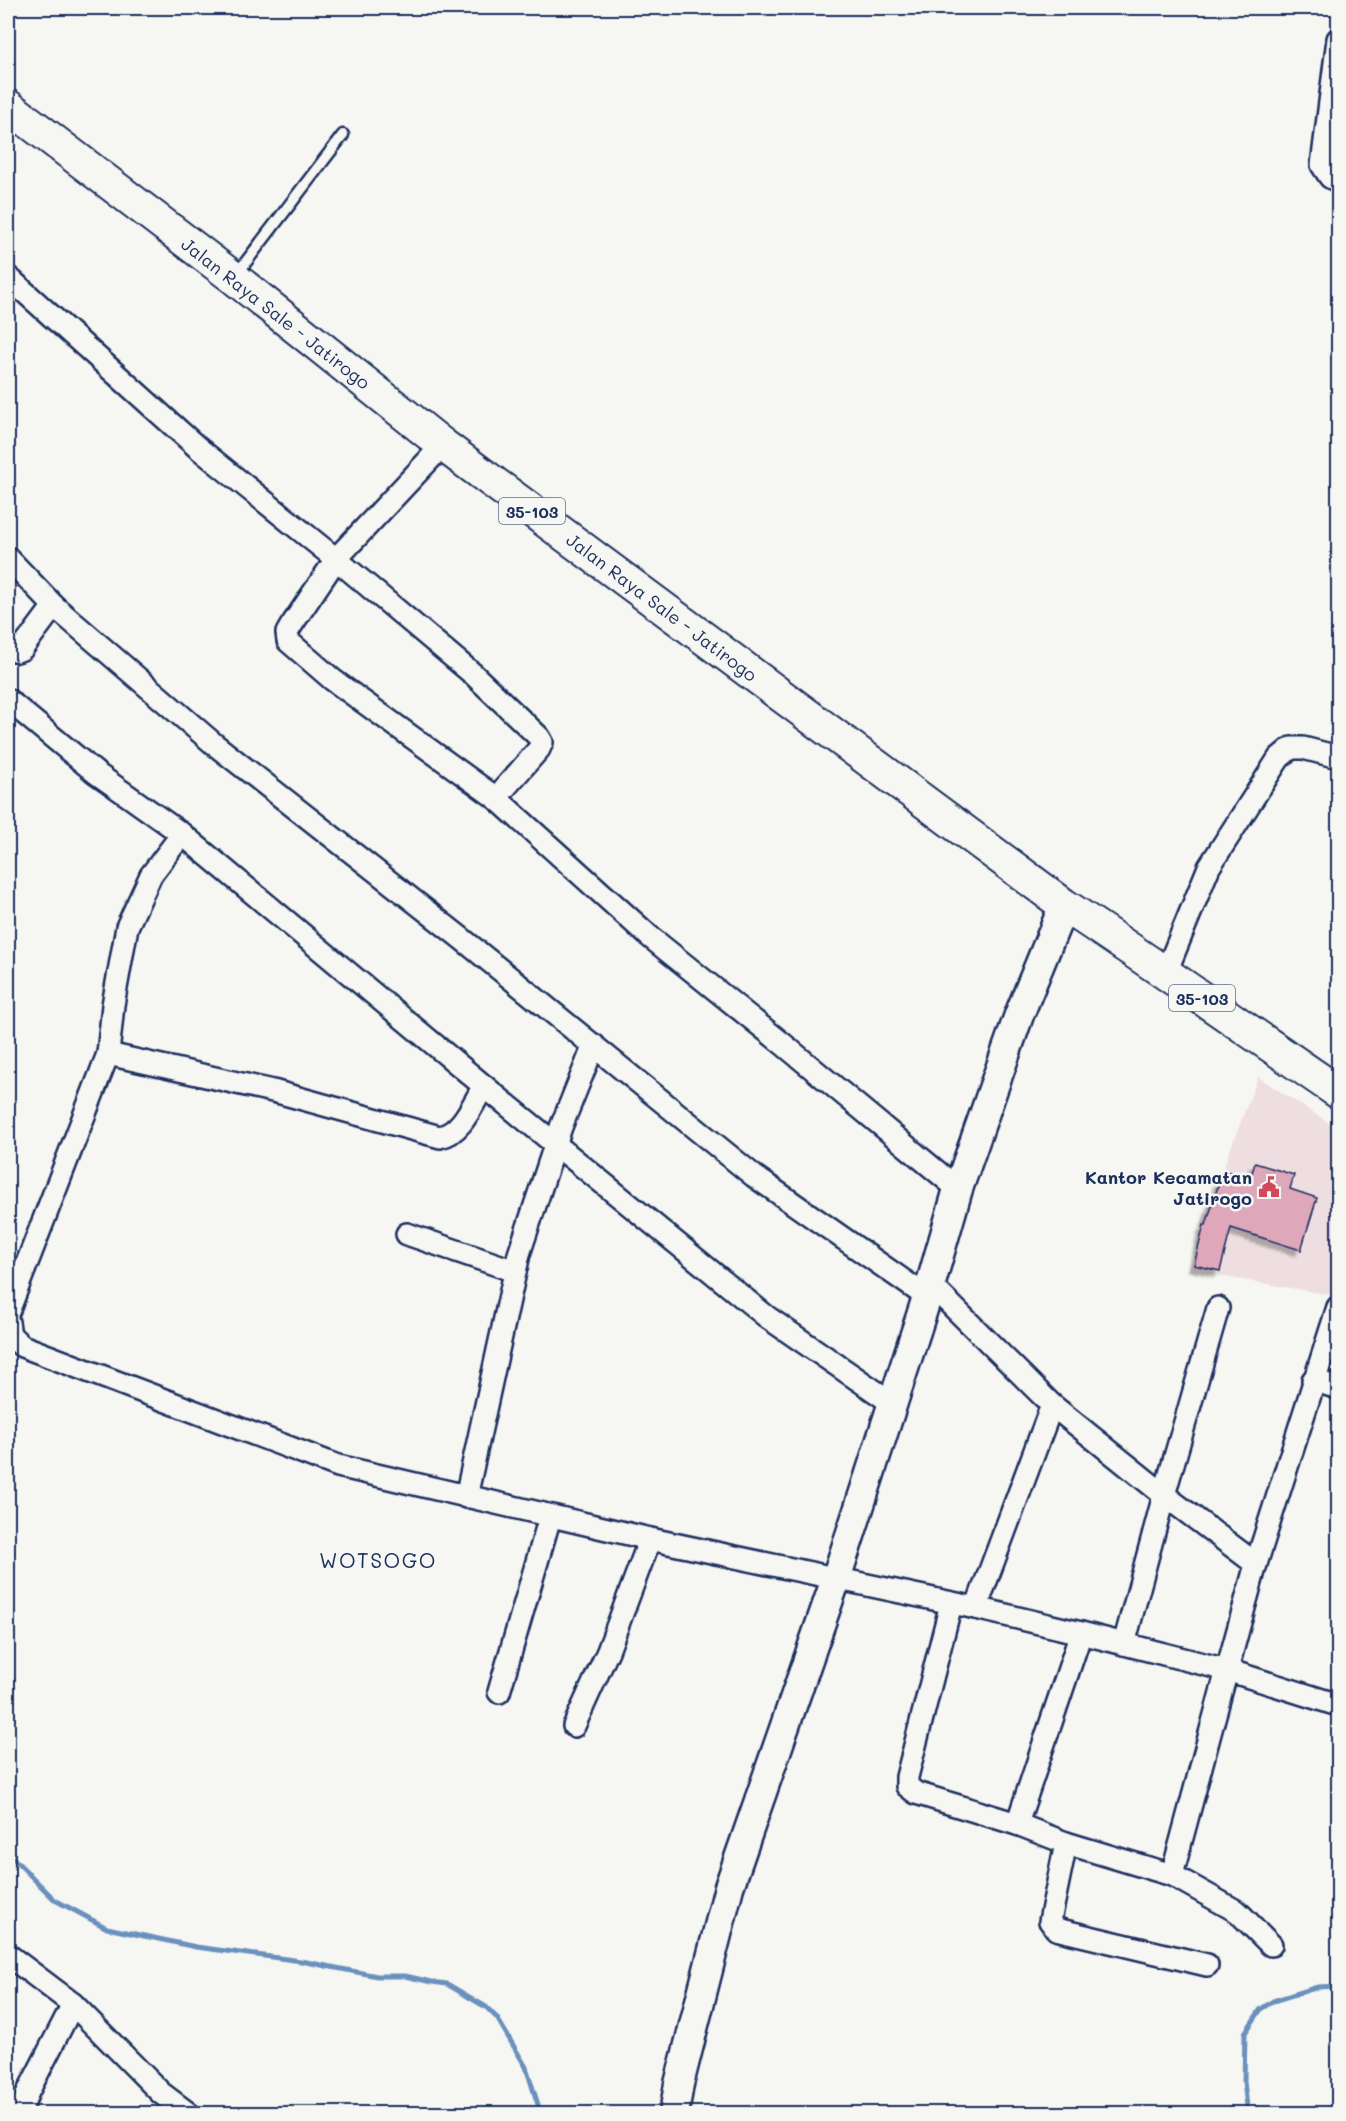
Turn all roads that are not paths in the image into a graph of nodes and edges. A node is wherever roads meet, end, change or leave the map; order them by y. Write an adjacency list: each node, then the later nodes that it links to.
1 (1338, 39): 4 (street)
2 (9, 113): 6 (main road, Jalan Raya Sale - Jatirogo / 35-103)
3 (343, 135): 6 (lane)
4 (1338, 180)
5 (8, 278): 9 (street)
6 (234, 278): 7 (main road, Jalan Raya Sale - Jatirogo / 35-103)
7 (443, 445): 9 (street); 16 (main road, Jalan Raya Sale - Jatirogo / 35-103)
8 (8, 558): 10 (street)
9 (336, 559): 14 (street); 14 (street)
10 (54, 606): 11 (street); 18 (street)
11 (8, 643)
12 (8, 700): 15 (street)
13 (1338, 756): 17 (street)
14 (496, 798): 23 (street)
15 (182, 834): 19 (street); 20 (street)
16 (1064, 905): 17 (main road, 35-103); 23 (main road)
17 (1166, 972): 21 (main road, 35-103)
18 (594, 1045): 22 (street); 26 (street)
19 (108, 1054): 20 (street); 29 (street)
20 (484, 1086): 22 (street)
21 (1338, 1092)
22 (556, 1144): 25 (street); 33 (street)
23 (958, 1189): 26 (main road)
24 (407, 1234): 25 (street)
25 (515, 1271): 36 (street)
26 (928, 1290): 33 (main road); 34 (street)
27 (1338, 1307): 31 (street)
28 (1218, 1308): 35 (street)
29 (8, 1312)
30 (8, 1322): 36 (street)
31 (1313, 1380): 32 (street); 39 (street)
32 (1338, 1388)
33 (892, 1403): 40 (main road)
34 (1052, 1405): 35 (street); 42 (street)
35 (1164, 1495): 39 (street); 44 (street)
36 (466, 1497): 37 (street)
37 (550, 1517): 38 (street); 46 (street)
38 (650, 1539): 40 (street); 48 (street)
39 (1256, 1564): 45 (street)
40 (836, 1579): 41 (street); 58 (main road)
41 (951, 1604): 42 (street); 49 (street)
42 (976, 1608): 43 (street)
43 (1081, 1633): 44 (street); 49 (street)
44 (1124, 1644): 45 (street)
45 (1227, 1670): 47 (street); 51 (street)
46 (499, 1692)
47 (1338, 1705)
48 (574, 1726)
49 (1017, 1824): 50 (street)
50 (1066, 1843): 51 (street); 54 (street)
51 (1173, 1875): 52 (street)
52 (1271, 1945)
53 (8, 1955): 55 (street)
54 (1207, 1965)
55 (73, 2004): 56 (street); 57 (street)
56 (20, 2114)
57 (189, 2114)
58 (674, 2114)

